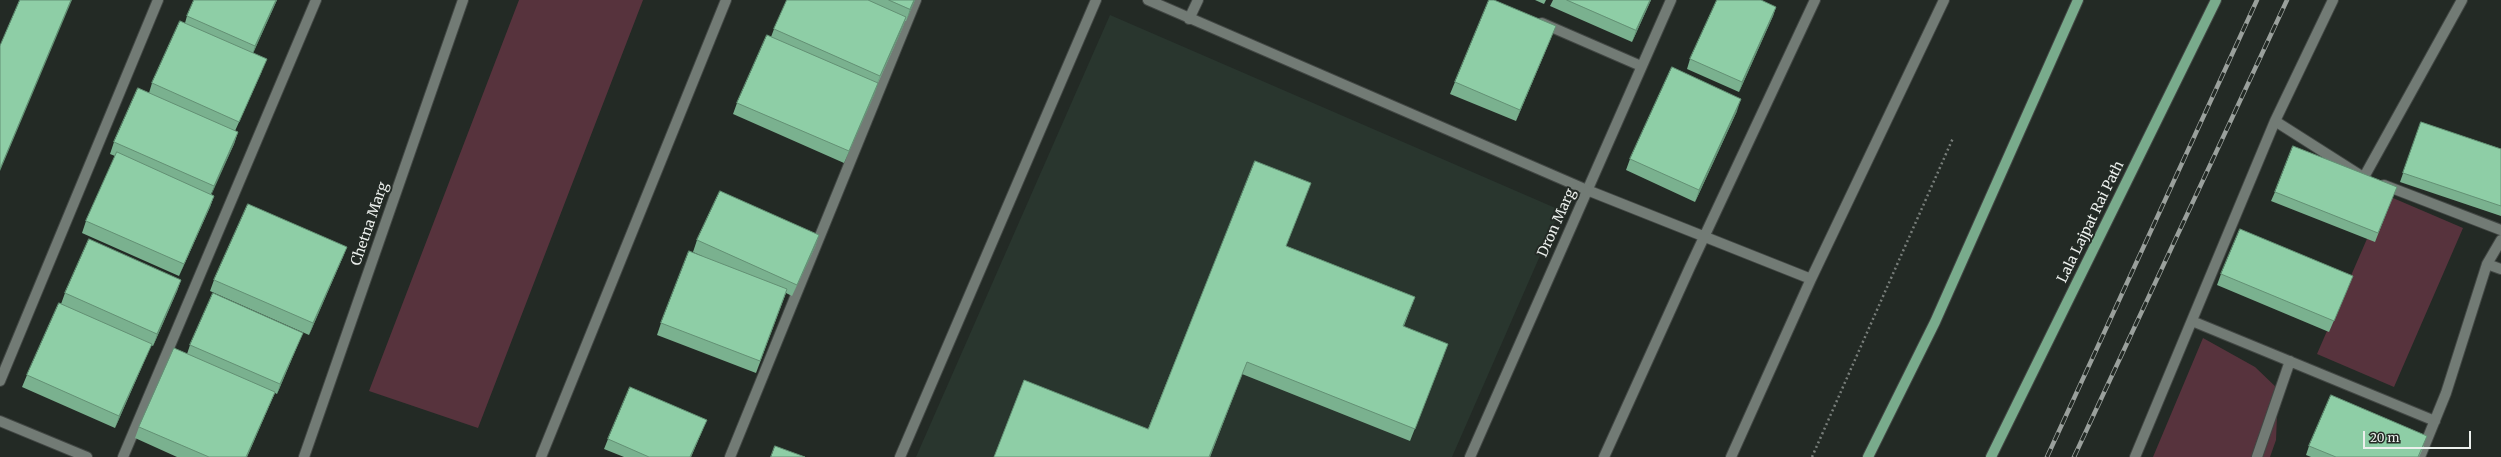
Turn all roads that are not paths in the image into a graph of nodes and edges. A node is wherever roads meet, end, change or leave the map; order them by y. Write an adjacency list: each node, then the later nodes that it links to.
1 (158, 0): 30 (street)
2 (316, 0): 34 (street)
3 (463, 0): 35 (street, Chetna Marg)
4 (726, 0): 36 (street)
5 (916, 0): 37 (street)
6 (1096, 0): 38 (street)
7 (1148, 0): 16 (street)
8 (1198, 0): 16 (street)
9 (1671, 0): 18 (street, Dron Marg)
10 (1815, 0): 23 (street)
11 (1944, 0): 27 (street)
12 (2078, 0): 42 (main road)
13 (2216, 0): 43 (main road, Lala Lajpat Rai Path)
14 (2333, 0): 19 (street)
15 (2462, 0): 20 (street)
16 (1189, 19): 21 (street)
17 (1532, 19): 18 (street)
18 (1642, 66): 21 (street, Dron Marg)
19 (2275, 121): 20 (street); 28 (street)
20 (2364, 177): 22 (street)
21 (1587, 190): 23 (street); 39 (street, Dron Marg)
22 (2501, 230)
23 (1704, 235): 27 (street); 40 (street)
24 (2501, 240): 25 (street)
25 (2487, 264): 26 (street); 32 (street)
26 (2501, 269)
27 (1811, 279): 41 (street)
28 (2192, 321): 29 (street); 44 (street)
29 (2290, 361): 32 (street); 45 (street)
30 (0, 382)
31 (0, 421): 33 (street)
32 (2435, 421): 46 (street)
33 (87, 457)
34 (123, 457)
35 (304, 457)
36 (541, 457)
37 (730, 457)
38 (900, 457)
39 (1470, 457)
40 (1604, 457)
41 (1732, 457)
42 (1868, 457)
43 (1991, 457)
44 (2135, 457)
45 (2257, 457)
46 (2420, 457)

